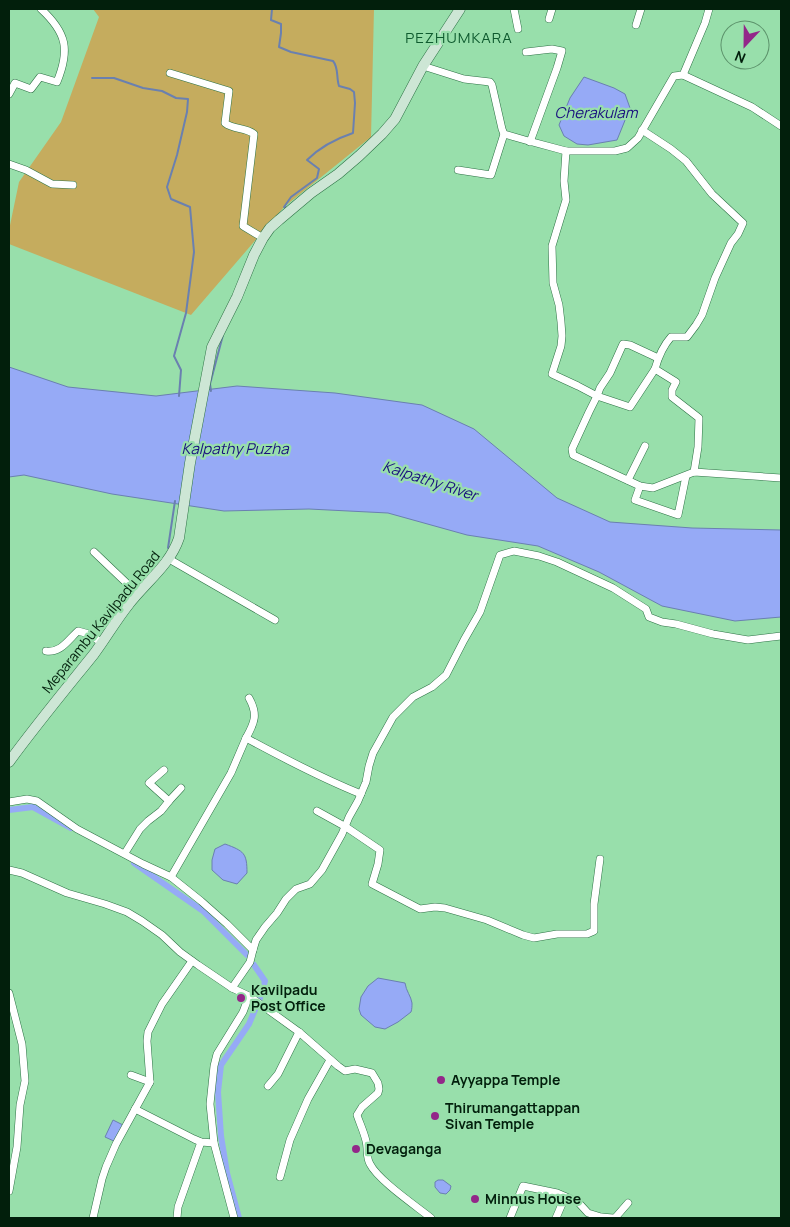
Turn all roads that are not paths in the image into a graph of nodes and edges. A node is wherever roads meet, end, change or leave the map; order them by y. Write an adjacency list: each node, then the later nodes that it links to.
1 (41, 9): 14 (street)
2 (460, 9): 11 (main road, Meparambu Kavilpadu Road)
3 (514, 9): 9 (street)
4 (552, 9): 7 (street)
5 (641, 9): 8 (street)
6 (709, 9): 13 (street)
7 (549, 19)
8 (636, 25)
9 (518, 30)
10 (526, 52): 19 (street)
11 (423, 66): 18 (street); 24 (main road, Meparambu Kavilpadu Road)
12 (170, 73): 24 (street)
13 (683, 75): 16 (street); 17 (street)
14 (12, 82): 15 (street)
15 (9, 94)
16 (781, 126)
17 (642, 130): 20 (street); 25 (street)
18 (504, 134): 19 (street); 22 (street)
19 (530, 142): 20 (street)
20 (566, 150): 27 (street)
21 (9, 164): 23 (street)
22 (458, 170)
23 (73, 185)
24 (263, 238): 35 (main road, Meparambu Kavilpadu Road)
25 (658, 358): 26 (street); 27 (street)
26 (655, 369): 27 (street); 29 (street)
27 (597, 396): 32 (street)
28 (645, 446): 32 (street)
29 (694, 472): 30 (street); 31 (street)
30 (686, 476): 33 (street); 33 (street)
31 (781, 478)
32 (628, 480): 33 (street)
33 (640, 486)
34 (94, 552): 36 (street)
35 (169, 559): 36 (main road, Meparambu Kavilpadu Road); 37 (street)
36 (138, 594): 39 (main road, Meparambu Kavilpadu Road)
37 (275, 620)
38 (781, 636): 46 (street)
39 (102, 643): 40 (street); 43 (main road, Meparambu Kavilpadu Road)
40 (46, 651)
41 (249, 698): 42 (street)
42 (246, 738): 46 (street); 54 (street)
43 (9, 762)
44 (164, 770): 47 (street)
45 (181, 788): 47 (street)
46 (361, 794): 50 (street)
47 (169, 801): 51 (street)
48 (9, 802): 51 (street)
49 (317, 811): 50 (street)
50 (346, 827): 52 (street); 55 (street)
51 (125, 854): 54 (street)
52 (600, 860)
53 (9, 870): 56 (street)
54 (170, 877): 55 (street)
55 (253, 950): 57 (street)
56 (192, 961): 57 (street); 63 (street)
57 (232, 988): 59 (street)
58 (9, 993): 69 (street)
59 (249, 996): 60 (street); 67 (street)
60 (299, 1032): 61 (street); 64 (street)
61 (330, 1060): 68 (street); 75 (street)
62 (131, 1075): 63 (street)
63 (150, 1082): 65 (street)
64 (268, 1086)
65 (135, 1108): 66 (street); 72 (street)
66 (201, 1142): 67 (street); 73 (street)
67 (214, 1143): 74 (street)
68 (280, 1177)
69 (9, 1191)
70 (565, 1197): 76 (street); 77 (street); 78 (street)
71 (628, 1203): 78 (street)
72 (93, 1218)
73 (177, 1218)
74 (234, 1218)
75 (432, 1218)
76 (510, 1218)
77 (556, 1218)
78 (614, 1218)

